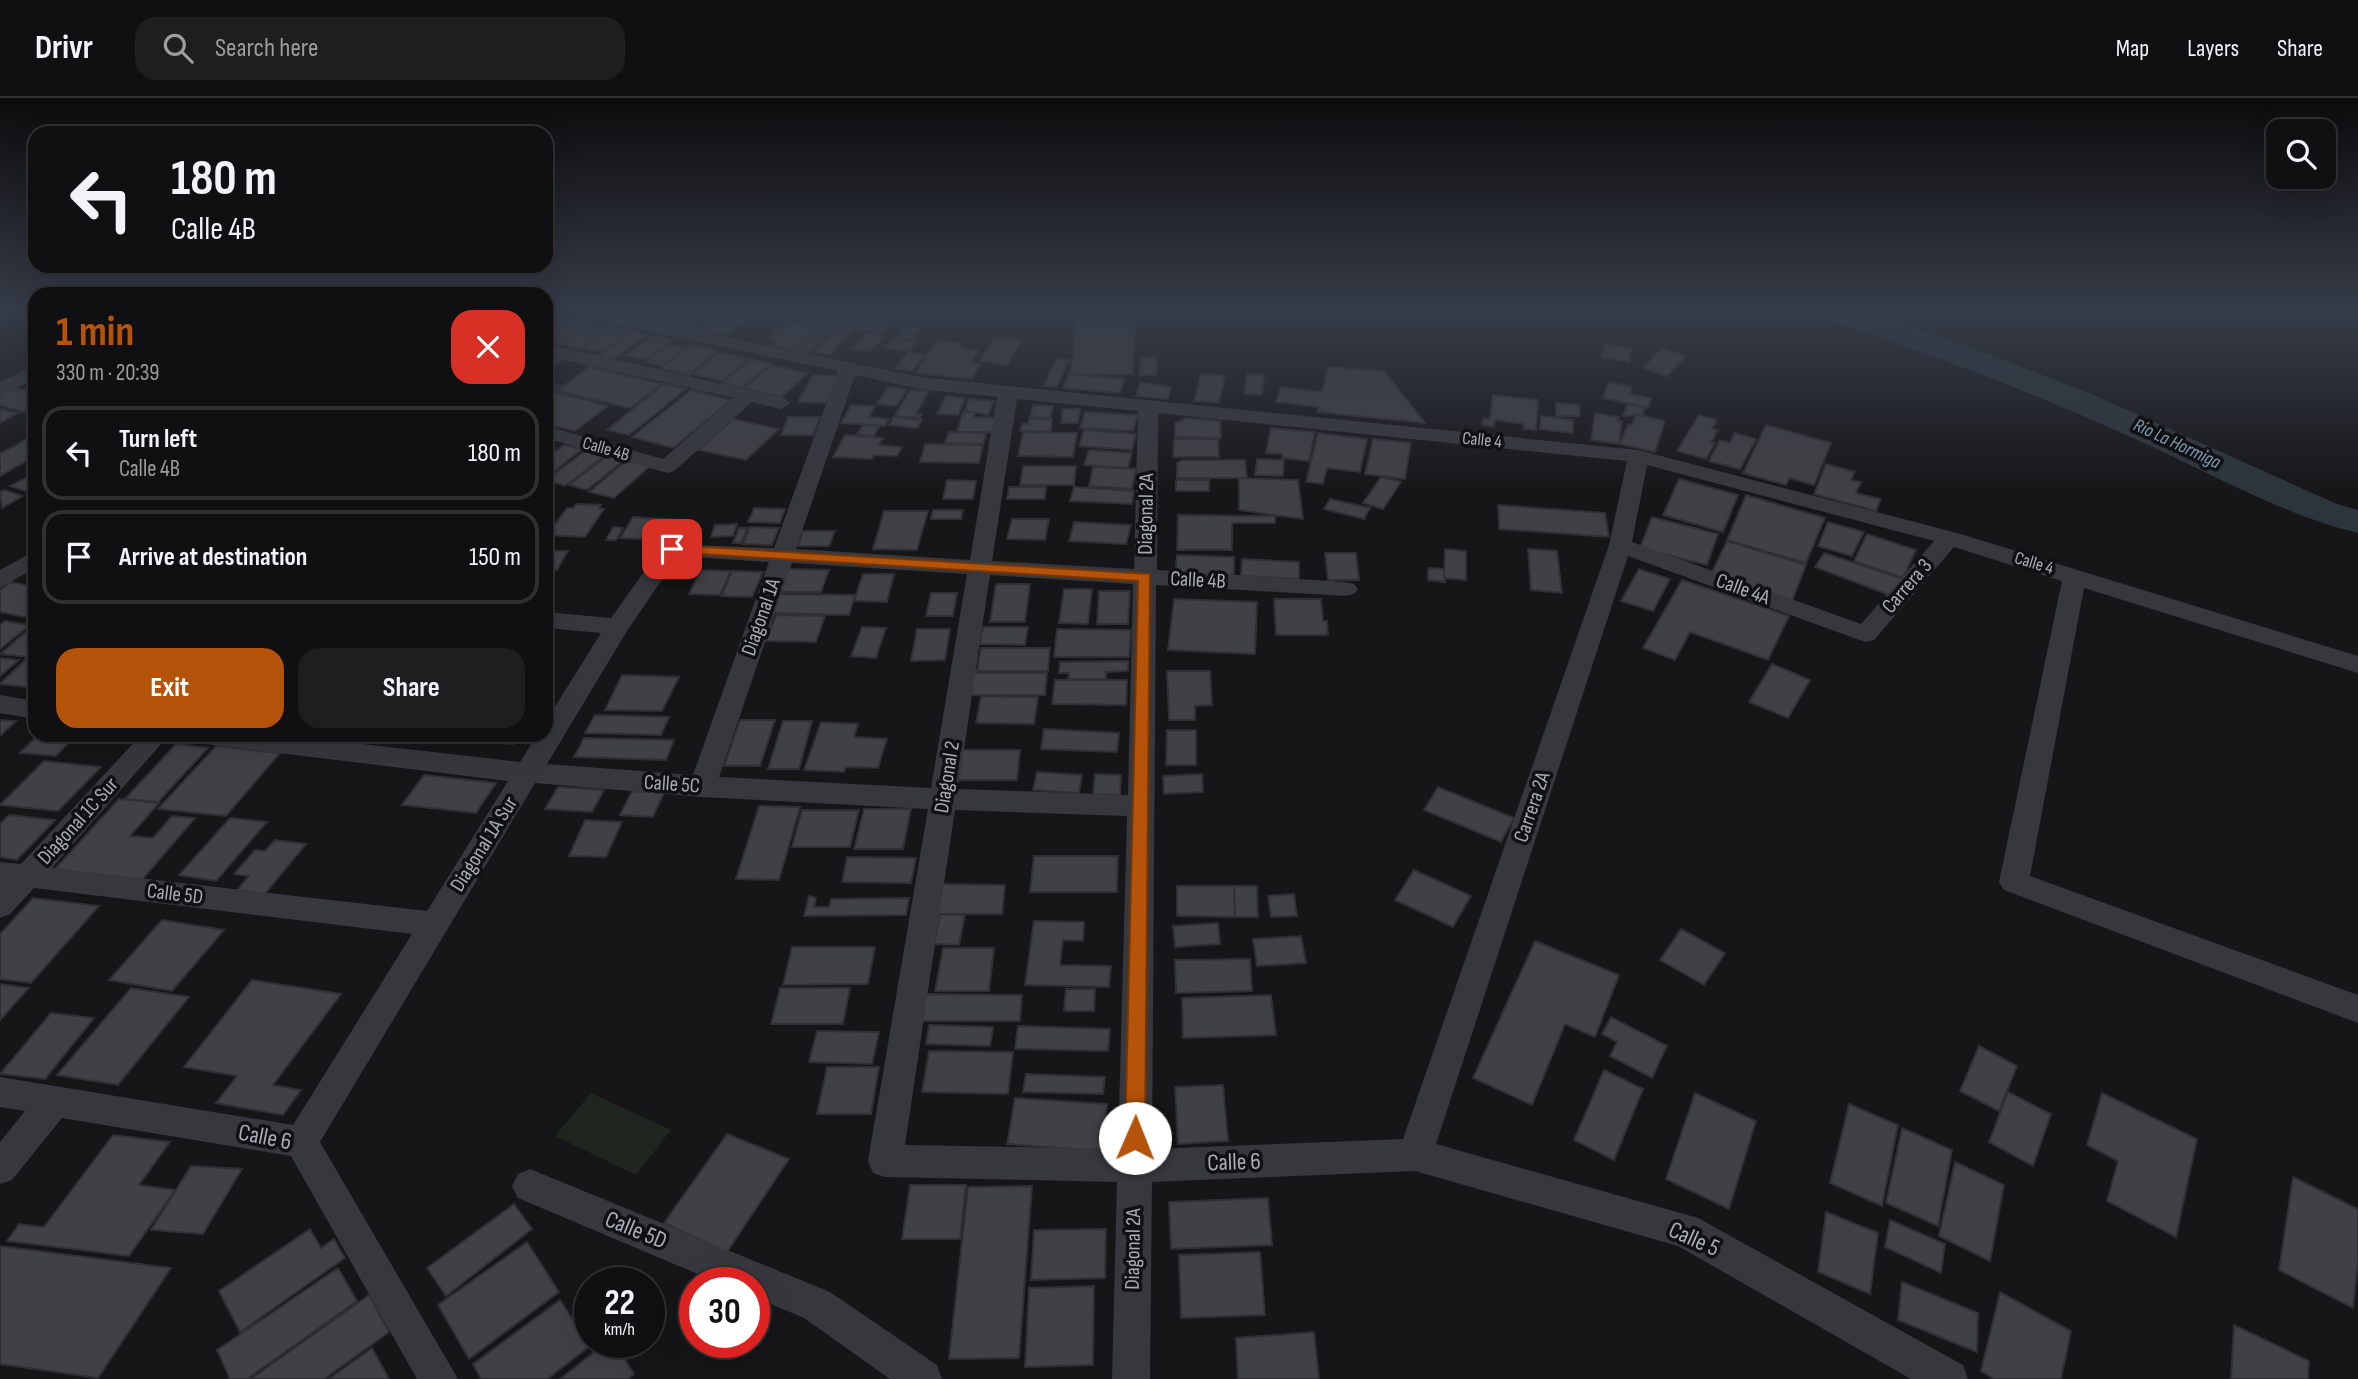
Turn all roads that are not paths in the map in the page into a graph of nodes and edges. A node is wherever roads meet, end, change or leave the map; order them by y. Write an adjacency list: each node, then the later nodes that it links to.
1 (646, 373): 7 (street)
2 (847, 373): 15 (street, Diagonal 1A)
3 (867, 373): 6 (street, Calle 4)
4 (28, 375): 5 (street)
5 (0, 390)
6 (1008, 392): 9 (street, Calle 4); 17 (street, Diagonal 2)
7 (748, 396): 8 (street); 10 (street, Calle 4B)
8 (781, 403)
9 (1149, 405): 11 (street, Calle 4); 19 (street, Diagonal 2A)
10 (553, 434)
11 (1639, 456): 12 (street, Calle 4); 13 (street, Carrera 2A)
12 (1949, 538): 18 (street, Calle 4); 24 (street, Carrera 3)
13 (1620, 545): 24 (street, Calle 4A); 43 (street, Carrera 2A)
14 (672, 549): 15 (street, Calle 4B); 23 (street, Diagonal 1A Sur)
15 (783, 556): 17 (street, Calle 4B); 33 (street, Diagonal 1A)
16 (28, 565): 20 (street)
17 (980, 567): 19 (street, Calle 4B); 34 (street, Diagonal 2)
18 (2075, 575): 25 (street, Calle 4); 39 (street)
19 (1145, 577): 21 (street, Calle 4B); 35 (street, Diagonal 2A)
20 (0, 581)
21 (1346, 589)
22 (553, 621): 23 (street)
23 (617, 627): 28 (street, Diagonal 1A Sur)
24 (1866, 634)
25 (2358, 665)
26 (0, 704): 27 (street)
27 (28, 709)
28 (553, 733)
29 (149, 742): 36 (street, Diagonal 1C Sur)
30 (266, 742): 32 (street, Calle 5C)
31 (548, 742): 32 (street, Diagonal 1A Sur)
32 (529, 773): 33 (street, Calle 5C); 38 (street, Diagonal 1A Sur)
33 (702, 787): 34 (street, Calle 5C)
34 (943, 800): 35 (street, Calle 5C); 44 (street, Diagonal 2)
35 (1141, 806): 45 (street, Diagonal 2A)
36 (14, 875): 37 (street, Diagonal 1C Sur); 38 (street, Calle 5D)
37 (0, 906)
38 (433, 924): 42 (street, Diagonal 1A Sur)
39 (2358, 1009)
40 (0, 1092): 41 (street, Calle 6)
41 (55, 1101): 42 (street, Calle 6); 46 (street)
42 (301, 1142): 48 (street, Calle 6)
43 (1415, 1155): 45 (street, Calle 6); 51 (street, Calle 5)
44 (885, 1161): 45 (street, Calle 6)
45 (1134, 1166): 50 (street, Diagonal 2A)
46 (0, 1168)
47 (530, 1186): 49 (street, Calle 5D)
48 (439, 1379)
49 (923, 1379)
50 (1130, 1379)
51 (1949, 1379)

